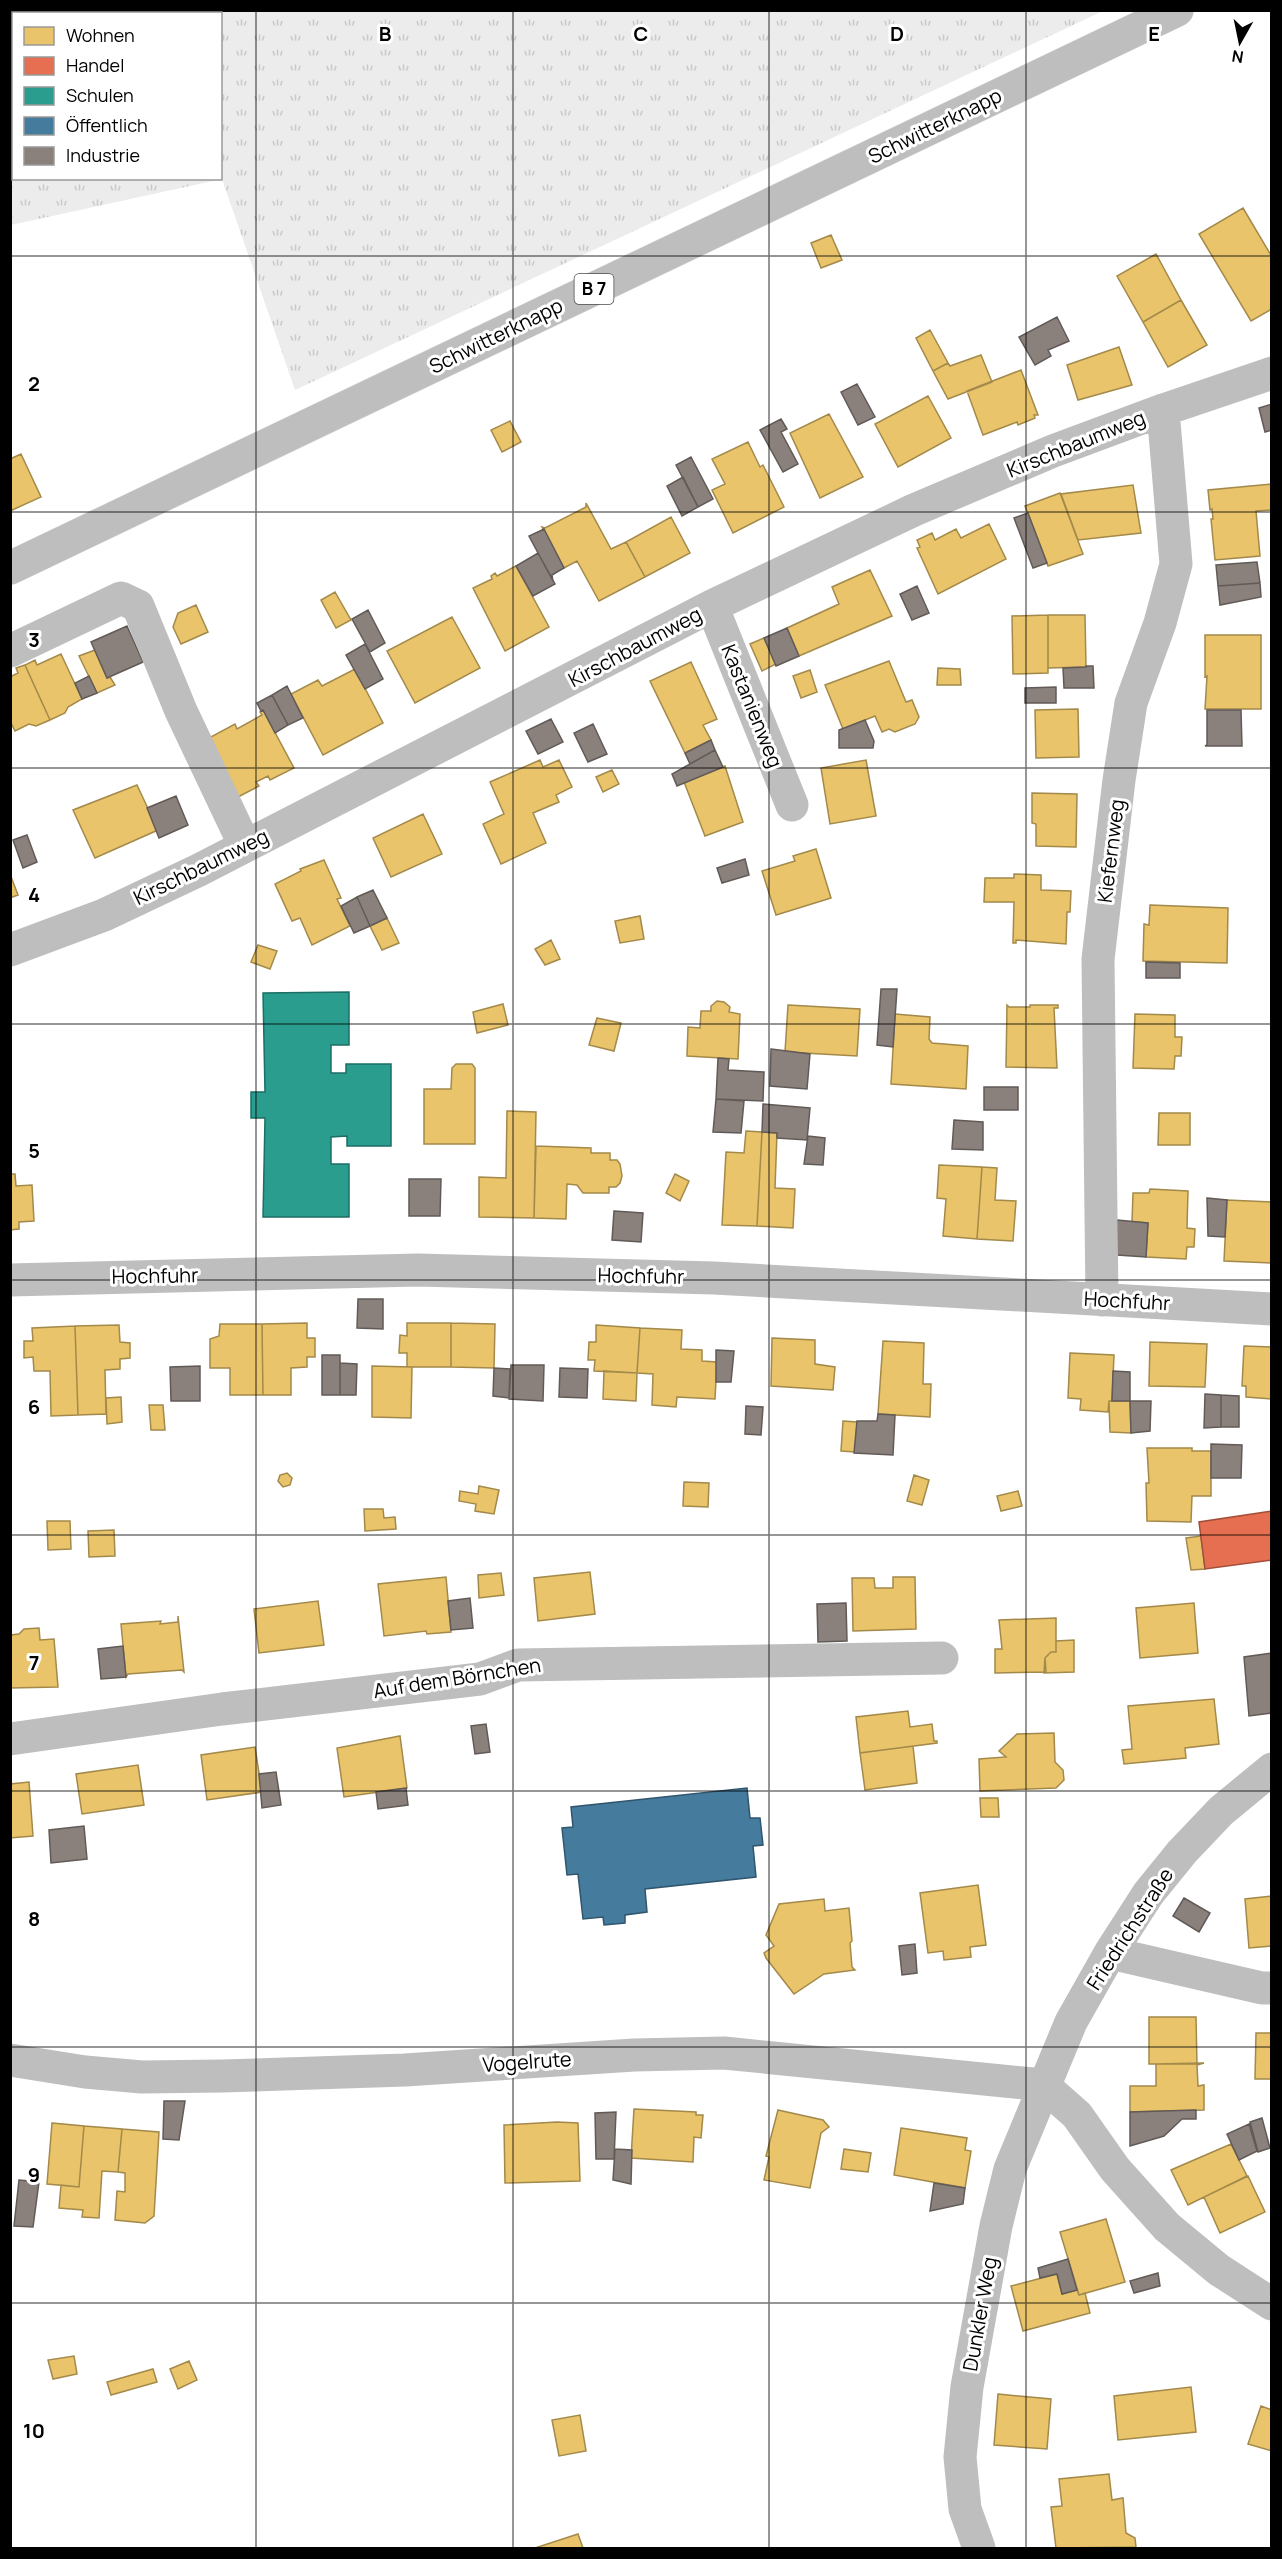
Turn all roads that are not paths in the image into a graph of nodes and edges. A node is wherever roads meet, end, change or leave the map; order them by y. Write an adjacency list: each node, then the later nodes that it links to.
1 (1177, 10): 4 (street, Schwitterknapp / B 7)
2 (1272, 373): 3 (street, Kirschbaumweg)
3 (1163, 410): 5 (street, Kirschbaumweg); 11 (street, Kiefernweg)
4 (10, 568)
5 (712, 606): 7 (street, Kastanienweg); 8 (street, Kirschbaumweg)
6 (10, 651): 8 (street)
7 (792, 805)
8 (245, 846): 9 (street, Kirschbaumweg)
9 (10, 950)
10 (10, 1280): 11 (street, Hochfuhr)
11 (1102, 1300): 12 (street, Hochfuhr)
12 (1272, 1309)
13 (942, 1658): 14 (street, Auf dem Börnchen)
14 (10, 1739)
15 (1272, 1769): 16 (street, Friedrichstraße)
16 (1110, 1953): 17 (street); 19 (street, Friedrichstraße)
17 (1272, 1988)
18 (10, 2060): 19 (street, Vogelrute)
19 (1043, 2085): 20 (street); 21 (street, Dunkler Weg)
20 (1272, 2304)
21 (979, 2548)

